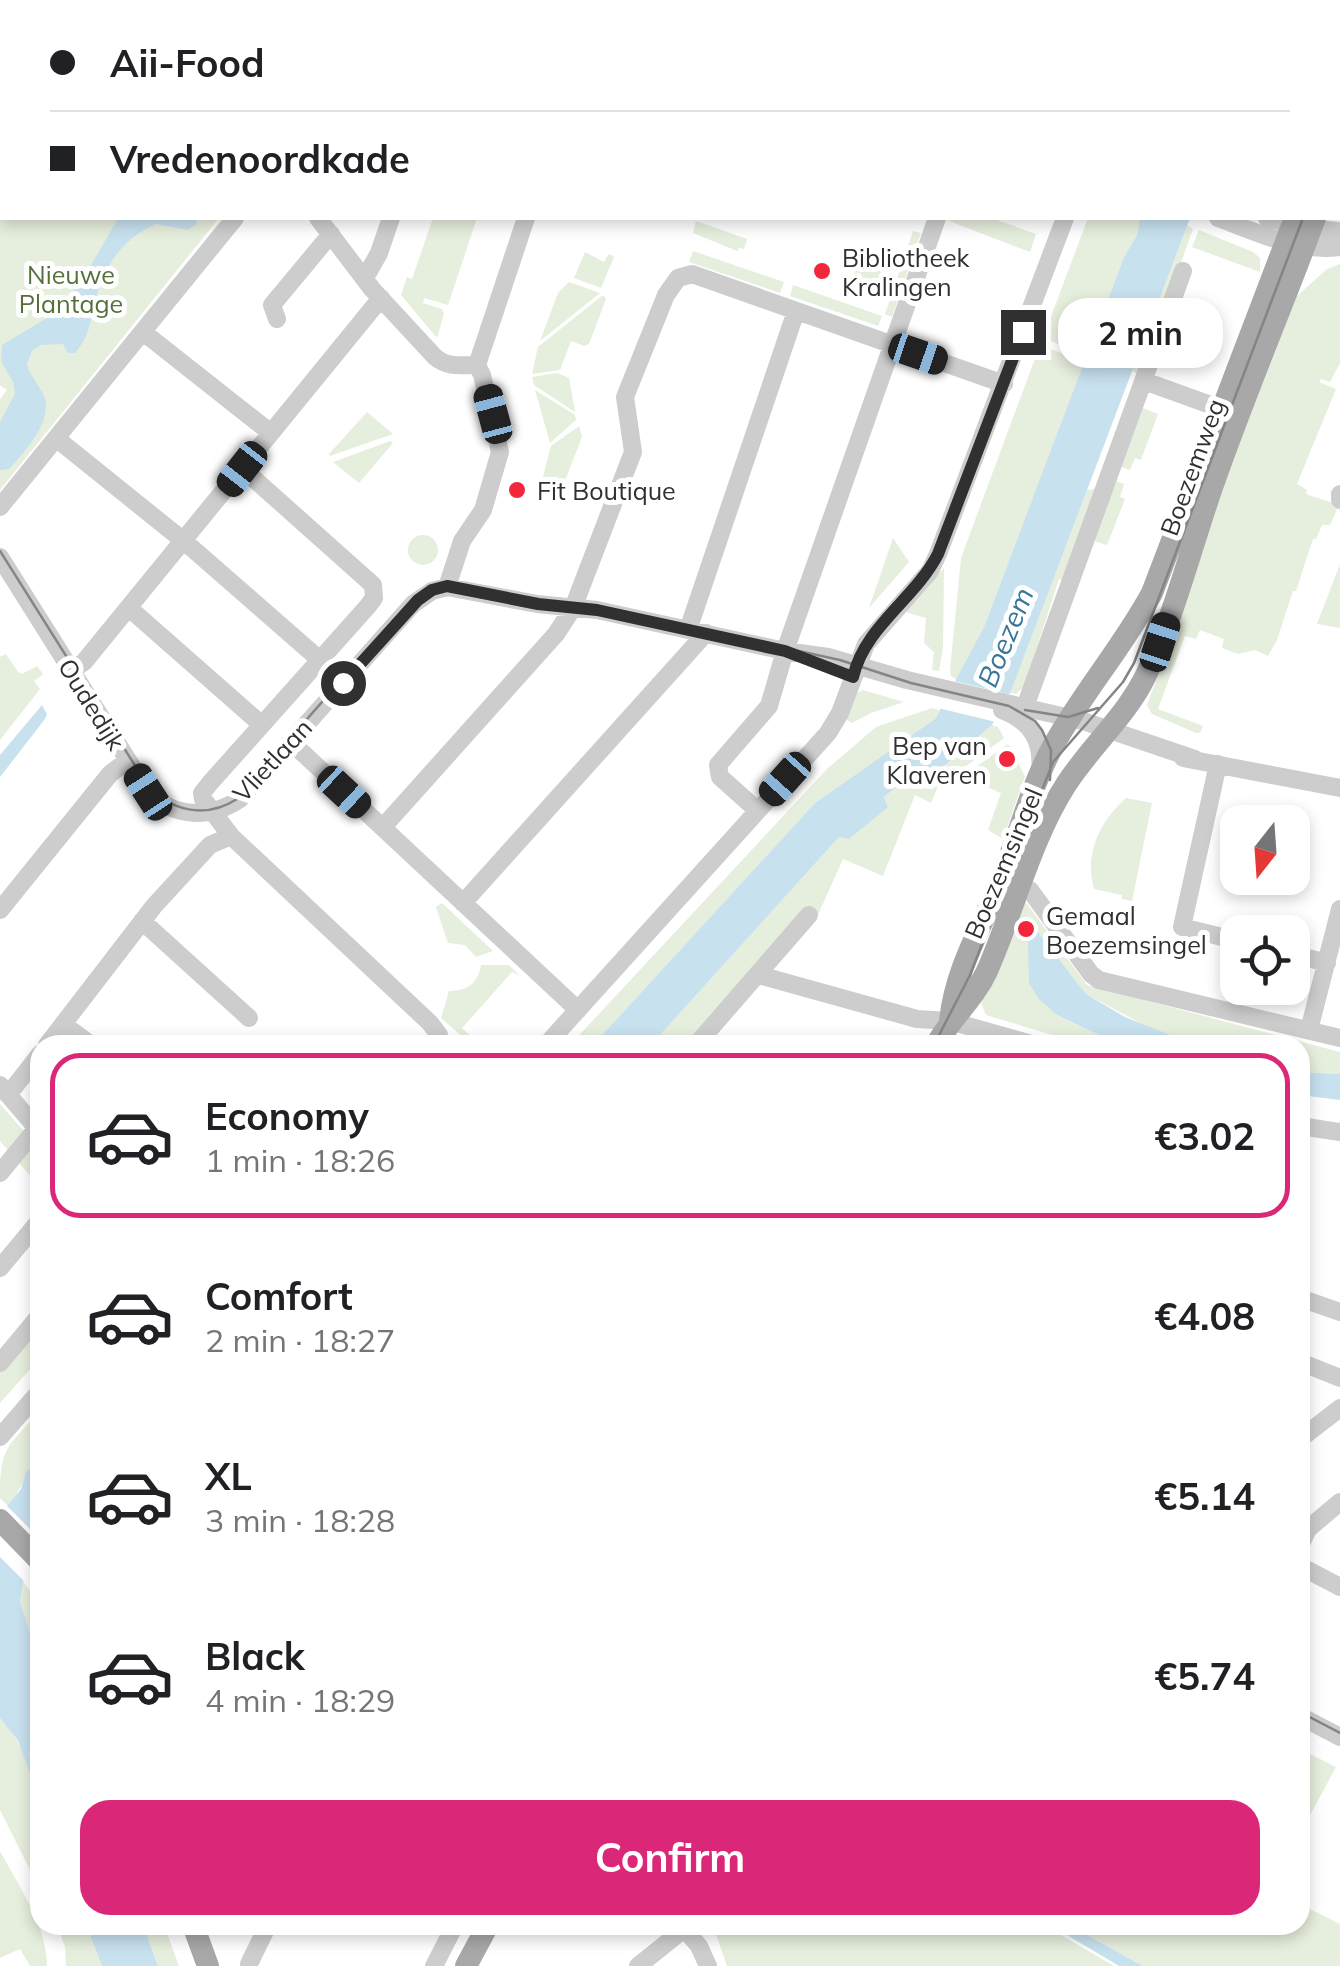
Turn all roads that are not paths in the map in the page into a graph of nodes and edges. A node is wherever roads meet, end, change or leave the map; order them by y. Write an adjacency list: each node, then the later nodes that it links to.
1 (232, 220): 18 (street)
2 (320, 220): 11 (street)
3 (390, 220): 14 (street)
4 (525, 220): 20 (street)
5 (935, 220): 19 (street)
6 (1064, 220): 22 (street)
7 (1232, 220): 9 (street)
8 (1274, 220): 9 (street)
9 (1301, 230): 10 (street); 12 (street); 23 (main road, Boezemweg)
10 (1340, 231)
11 (331, 234): 14 (street); 17 (street)
12 (1340, 247)
13 (1183, 272): 21 (street)
14 (365, 278): 15 (street)
15 (381, 298): 20 (street); 24 (street)
16 (796, 311): 19 (street); 32 (street); 33 (street)
17 (277, 320)
18 (144, 332): 24 (street); 25 (street)
19 (893, 346): 22 (street); 34 (street)
20 (477, 365): 30 (street)
21 (1144, 381): 23 (street); 38 (street)
22 (1004, 384): 37 (street)
23 (1231, 412): 40 (main road, Boezemweg); 40 (main road, Boezemweg)
24 (271, 433): 26 (street)
25 (56, 439): 27 (street); 28 (street)
26 (242, 469): 28 (street); 35 (street, Vlietlaan)
27 (0, 507)
28 (184, 542): 31 (street); 35 (street)
29 (2, 565): 36 (street, Oudedijk)
30 (447, 586): 32 (street); 41 (street, Vlietlaan)
31 (128, 608): 36 (street); 39 (street)
32 (573, 608): 33 (street); 49 (street)
33 (698, 632): 34 (street); 52 (street)
34 (785, 651): 37 (street); 48 (street)
35 (320, 660): 39 (street, Vlietlaan)
36 (72, 670): 42 (street, Oudedijk)
37 (855, 671): 38 (street); 48 (street)
38 (1011, 707): 40 (street); 44 (street)
39 (262, 725): 47 (street, Vlietlaan)
40 (1092, 727): 43 (street); 44 (main road, Boezemsingel); 45 (main road, Boezemsingel); 45 (main road)
41 (290, 742): 47 (street, Vlietlaan); 49 (street)
42 (127, 760): 47 (street, Oudedijk); 53 (street)
43 (1218, 764): 46 (street); 57 (street)
44 (1040, 772): 51 (main road, Boezemsingel)
45 (1067, 783): 51 (main road, Boezemsingel)
46 (1340, 788)
47 (207, 806): 50 (street)
48 (757, 810): 60 (street)
49 (383, 827): 52 (street)
50 (231, 836): 56 (street); 67 (street)
51 (1010, 884): 62 (main road, Boezemsingel); 64 (street)
52 (463, 903): 60 (street)
53 (0, 910)
54 (1340, 910): 58 (street)
55 (809, 915): 59 (street)
56 (142, 921): 61 (street); 63 (street)
57 (1220, 936)
58 (1332, 960): 64 (street)
59 (759, 976): 62 (street); 69 (street)
60 (578, 1010): 68 (street)
61 (248, 1018)
62 (950, 1021): 70 (main road, Boezemsingel); 71 (street)
63 (63, 1024): 65 (street); 66 (street)
64 (1309, 1030): 72 (street)
65 (55, 1035)
66 (78, 1035)
67 (434, 1035)
68 (555, 1035)
69 (705, 1035)
70 (942, 1035)
71 (998, 1035)
72 (1340, 1038)
73 (30, 1064): 74 (street)
74 (4, 1090): 75 (street)
75 (30, 1121)
76 (1310, 1128): 77 (street)
77 (1340, 1132)
78 (30, 1139): 79 (street)
79 (0, 1173)
80 (30, 1232): 81 (street)
81 (0, 1268)
82 (1310, 1302): 83 (street)
83 (1340, 1312)
84 (30, 1327): 85 (street)
85 (0, 1363)
86 (1310, 1366): 87 (street)
87 (1340, 1378)
88 (30, 1402): 91 (street)
89 (1338, 1412): 90 (street)
90 (1310, 1433)
91 (0, 1437)
92 (1340, 1502): 94 (street)
93 (0, 1520): 96 (main road)
94 (1310, 1527)
95 (0, 1532): 97 (main road)
96 (30, 1556)
97 (30, 1559)
98 (1310, 1571): 99 (street)
99 (1340, 1587)
100 (1310, 1721): 101 (street)
101 (1340, 1737)
102 (188, 1935): 110 (main road)
103 (197, 1935): 111 (main road)
104 (263, 1935): 109 (street)
105 (450, 1935): 112 (street)
106 (483, 1935): 113 (main road)
107 (674, 1935): 114 (street)
108 (690, 1935): 115 (street)
109 (249, 1964)
110 (199, 1966)
111 (208, 1966)
112 (434, 1966)
113 (466, 1966)
114 (638, 1966)
115 (708, 1966)

